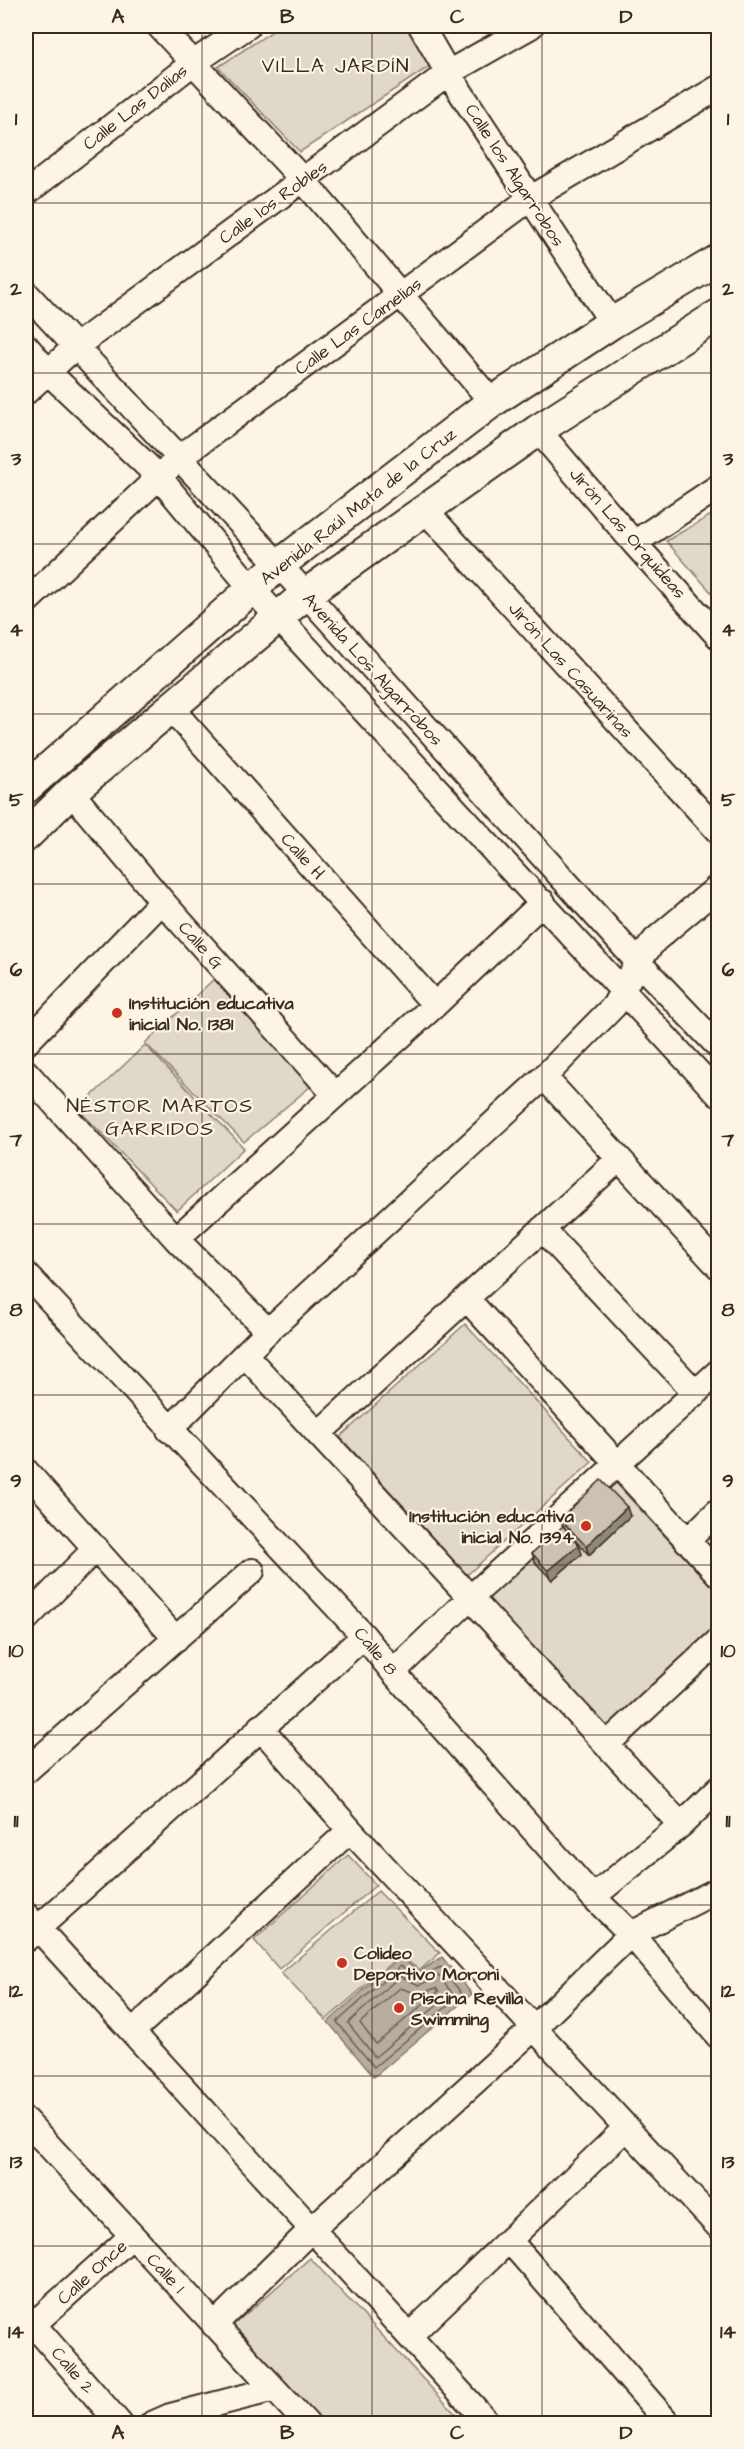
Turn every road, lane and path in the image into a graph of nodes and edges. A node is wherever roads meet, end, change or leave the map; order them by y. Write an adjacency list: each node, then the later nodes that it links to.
1 (159, 26): 5 (street)
2 (248, 26): 5 (street, Calle Las Dalias)
3 (422, 26): 6 (street, Calle los Algarrobos)
4 (531, 26): 6 (street, Calle los Robles)
5 (193, 63): 8 (street); 9 (street, Calle Las Dalias)
6 (448, 73): 8 (street, Calle los Robles); 10 (street, Calle los Algarrobos)
7 (718, 87): 10 (street, Calle Las Camelias)
8 (303, 180): 13 (street); 17 (street, Calle los Robles)
9 (26, 193)
10 (531, 198): 13 (street, Calle Las Camelias); 15 (street, Calle los Algarrobos)
11 (718, 260): 15 (main road, Avenida Raúl Mata de la Cruz)
12 (26, 292): 17 (street, Avenida Los Algarrobos)
13 (401, 295): 20 (street); 22 (street, Calle Las Camelias)
14 (718, 315): 21 (main road, Avenida Raúl Mata de la Cruz)
15 (612, 323): 20 (main road, Avenida Raúl Mata de la Cruz)
16 (26, 346): 18 (street, Avenida Los Algarrobos)
17 (75, 347): 18 (street, Calle los Robles); 22 (street, Avenida Los Algarrobos)
18 (48, 372): 19 (street, Calle los Robles); 23 (street, Avenida Los Algarrobos)
19 (26, 392)
20 (492, 402): 27 (main road, Avenida Raúl Mata de la Cruz)
21 (538, 430): 25 (main road, Avenida Raúl Mata de la Cruz); 26 (street, Jirón Las Orquídeas)
22 (179, 458): 23 (street, Calle Las Camelias); 27 (street, Avenida Los Algarrobos)
23 (159, 477): 28 (street, Avenida Los Algarrobos); 30 (street, Calle Las Camelias)
24 (718, 487): 26 (street)
25 (424, 509): 29 (main road, Avenida Raúl Mata de la Cruz); 36 (street, Jirón Las Casuarinas)
26 (634, 543): 32 (street, Jirón Las Orquídeas)
27 (279, 565): 28 (main road, Avenida Raúl Mata de la Cruz); 29 (street, Avenida Los Algarrobos)
28 (252, 589): 31 (street, Avenida Los Algarrobos); 34 (main road, Avenida Raúl Mata de la Cruz)
29 (306, 594): 31 (main road, Avenida Raúl Mata de la Cruz); 41 (street, Avenida Los Algarrobos)
30 (26, 602)
31 (280, 617): 33 (main road, Avenida Raúl Mata de la Cruz); 40 (street, Avenida Los Algarrobos)
32 (718, 636)
33 (170, 706): 35 (main road, Avenida Raúl Mata de la Cruz); 43 (street, Calle H)
34 (26, 786)
35 (71, 792): 37 (main road, Avenida Raúl Mata de la Cruz); 39 (street, Calle G)
36 (718, 831)
37 (26, 836)
38 (718, 887): 41 (street)
39 (162, 901): 44 (street); 49 (street, Calle G)
40 (543, 902): 42 (street, Avenida Los Algarrobos); 43 (street)
41 (638, 962): 42 (street); 45 (street, Avenida Los Algarrobos)
42 (623, 988): 47 (street); 48 (street, Avenida Los Algarrobos)
43 (435, 1005): 49 (street)
44 (26, 1043)
45 (718, 1046)
46 (26, 1072): 52 (street)
47 (544, 1077): 50 (street); 56 (street)
48 (718, 1094)
49 (335, 1095): 52 (street)
50 (619, 1159): 51 (street); 53 (street)
51 (542, 1229): 55 (street); 59 (street)
52 (176, 1239): 56 (street)
53 (718, 1266)
54 (26, 1274): 60 (street, Calle 8)
55 (467, 1299): 61 (street); 62 (street)
56 (268, 1331): 57 (street)
57 (245, 1355): 60 (street); 61 (street)
58 (718, 1372): 59 (street)
59 (696, 1393): 62 (street)
60 (169, 1430): 71 (street, Calle 8)
61 (318, 1434): 69 (street)
62 (616, 1464): 65 (street); 69 (street)
63 (26, 1471): 66 (street)
64 (718, 1511): 65 (street)
65 (687, 1541): 68 (street)
66 (96, 1548): 70 (street); 72 (street)
67 (252, 1571): 72 (street)
68 (718, 1574)
69 (470, 1598): 74 (street); 76 (street)
70 (26, 1619)
71 (364, 1635): 74 (street, Calle 8); 75 (street)
72 (176, 1639): 77 (street)
73 (718, 1641): 76 (street)
74 (393, 1672): 82 (street, Calle 8)
75 (260, 1728): 80 (street); 83 (street)
76 (606, 1745): 79 (street)
77 (26, 1771)
78 (718, 1789): 79 (street)
79 (681, 1825): 82 (street)
80 (350, 1830): 85 (street); 86 (street)
81 (718, 1890): 84 (street)
82 (593, 1897): 84 (street, Calle 8)
83 (30, 1927): 86 (street)
84 (632, 1934): 85 (street); 87 (street, Calle 8)
85 (534, 2028): 89 (street); 91 (street)
86 (133, 2031): 91 (street)
87 (718, 2034)
88 (26, 2121): 92 (street, Calle 1)
89 (627, 2127): 90 (street); 93 (street)
90 (718, 2226)
91 (312, 2229): 95 (street); 96 (street)
92 (132, 2236): 94 (street, Calle Once); 95 (street, Calle 1)
93 (509, 2240): 96 (street); 102 (street)
94 (28, 2324): 98 (street, Calle 2)
95 (214, 2325): 97 (street, Calle 1)
96 (410, 2335): 101 (street)
97 (274, 2389): 99 (street); 100 (street, Calle 1)
98 (120, 2424)
99 (152, 2424)
100 (307, 2424)
101 (489, 2424)
102 (669, 2424)

